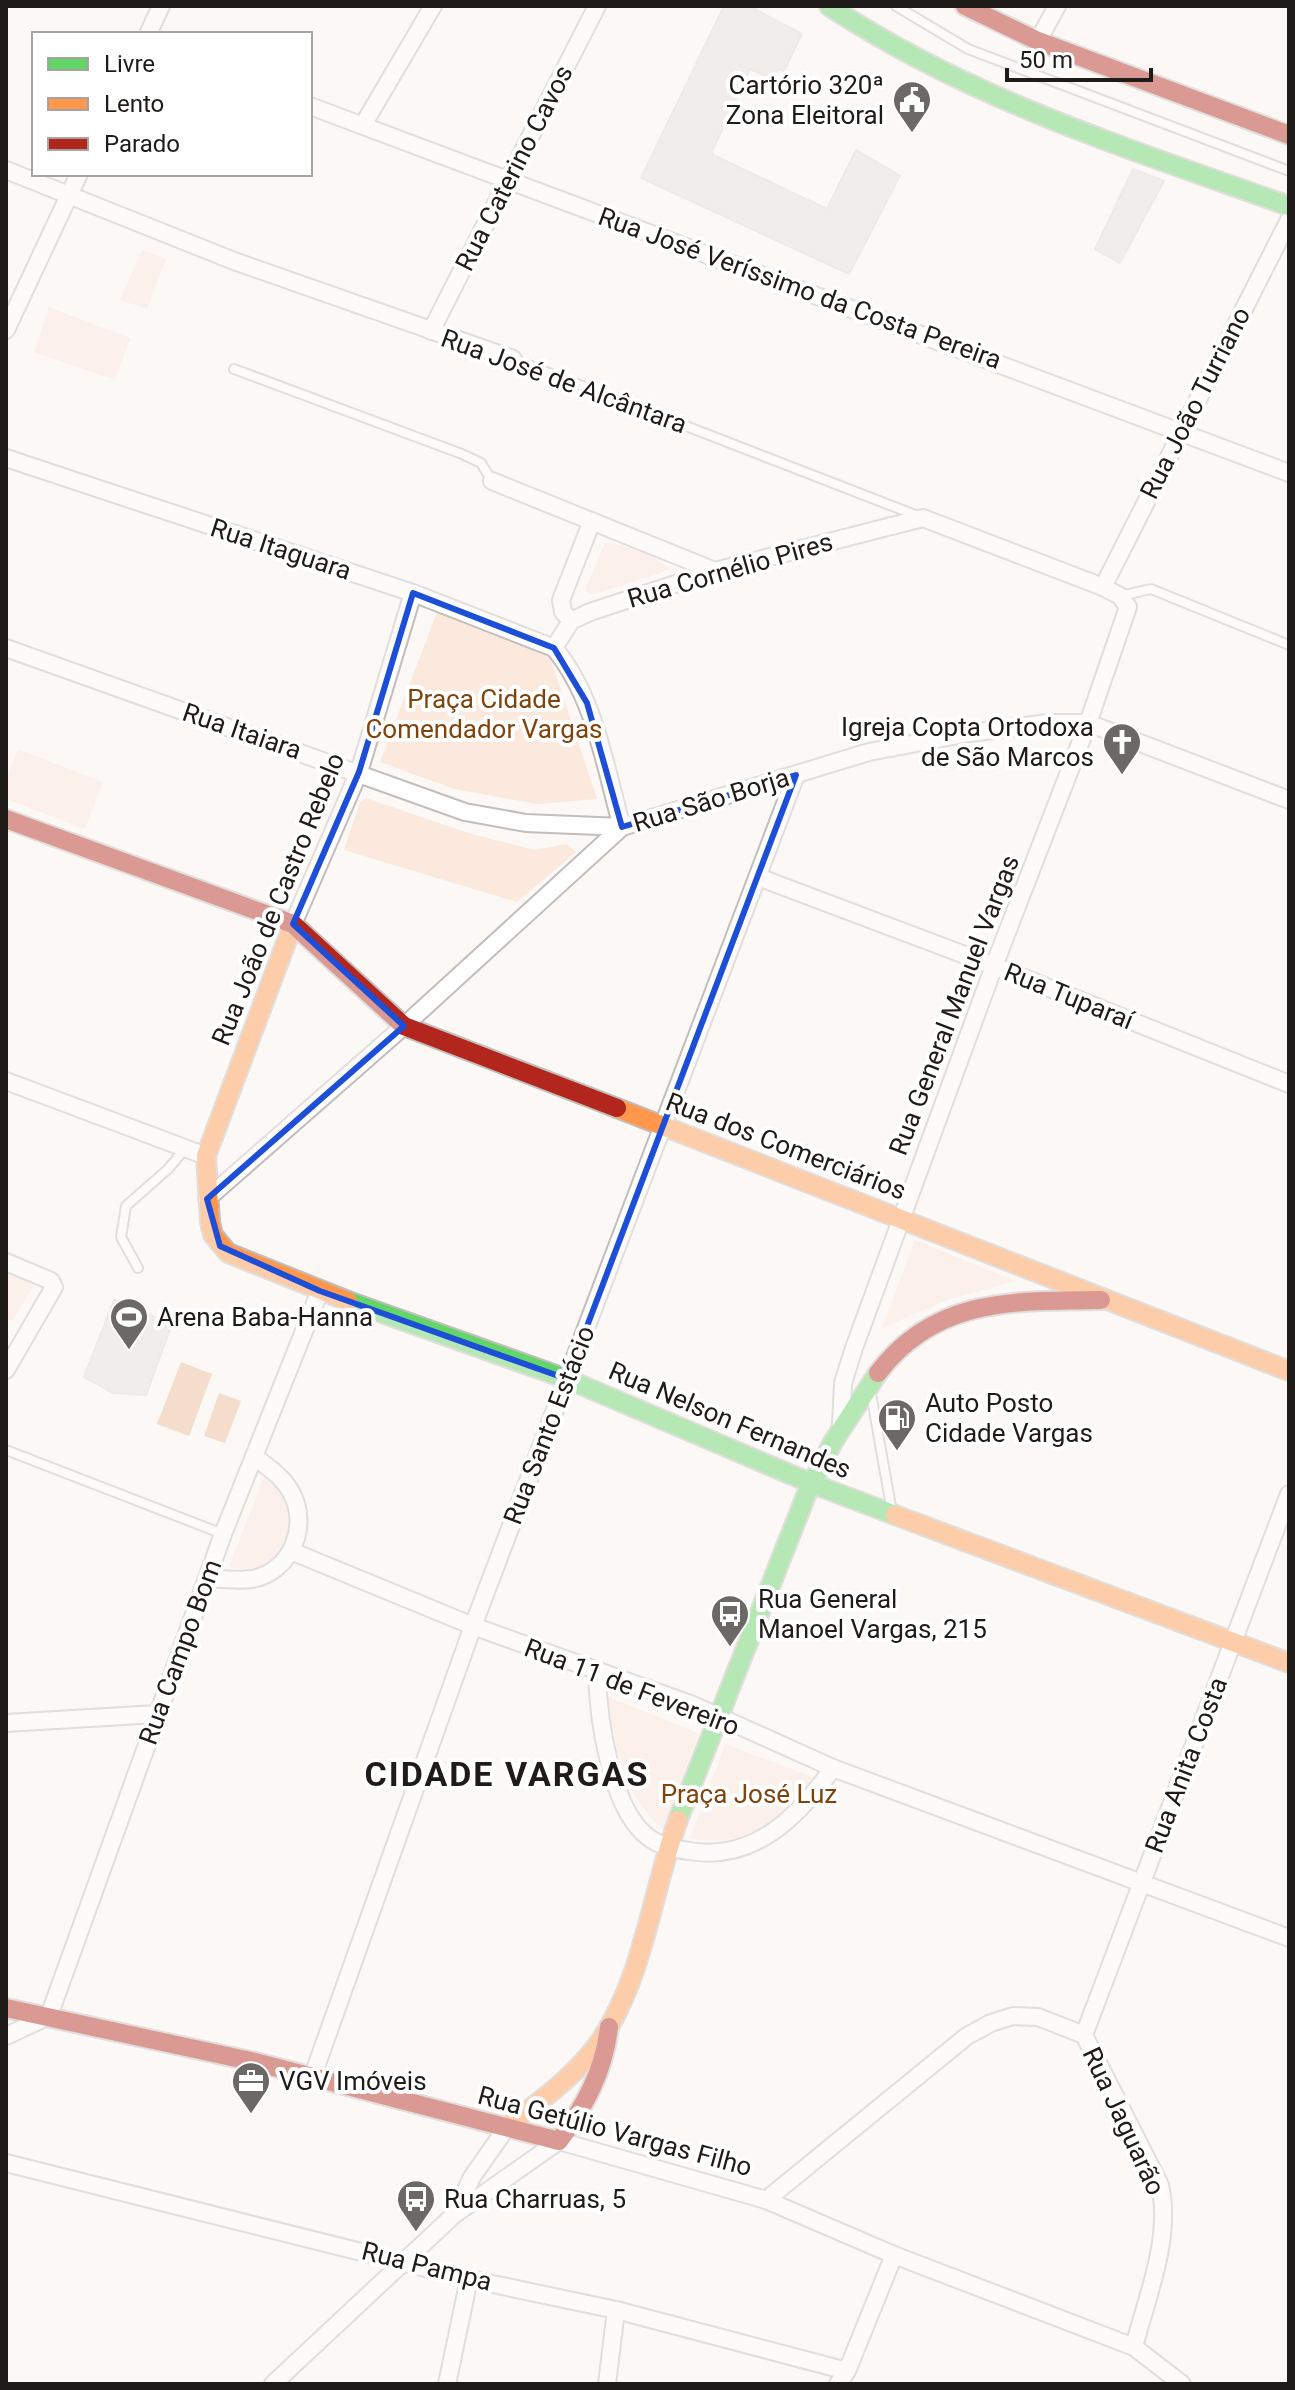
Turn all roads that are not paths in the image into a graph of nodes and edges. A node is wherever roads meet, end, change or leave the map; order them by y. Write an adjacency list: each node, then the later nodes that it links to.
1 (161, 6): 8 (street)
2 (433, 6): 11 (street)
3 (597, 6): 16 (street, Rua Caterino Cavos)
4 (829, 6): 18 (street)
5 (896, 6): 14 (lane)
6 (965, 6): 9 (street)
7 (1057, 6): 9 (street)
8 (149, 32)
9 (1038, 41): 12 (street)
10 (312, 107): 11 (street, Rua José Veríssimo da Costa Pereira)
11 (363, 125): 16 (street, Rua José Veríssimo da Costa Pereira)
12 (1289, 135)
13 (6, 170): 17 (street, Rua José de Alcântara)
14 (1289, 171)
15 (78, 176): 17 (street)
16 (507, 179): 21 (street, Rua Caterino Cavos); 24 (street, Rua José Veríssimo da Costa Pereira)
17 (68, 197): 20 (street); 21 (street, Rua José de Alcântara)
18 (1289, 206)
19 (1289, 220): 24 (street, Rua João Turriano)
20 (6, 330)
21 (431, 331): 22 (street, Rua José de Alcântara)
22 (513, 359): 28 (lane, Rua José de Alcântara)
23 (234, 369): 27 (lane)
24 (1180, 431): 26 (street, Rua José Veríssimo da Costa Pereira); 31 (street, Rua João Turriano)
25 (6, 458): 32 (street, Rua Itaguara)
26 (1289, 473)
27 (492, 481): 29 (street)
28 (923, 518): 30 (street, Rua Cornélio Pires); 31 (street, Rua José de Alcântara)
29 (592, 521): 30 (street); 34 (street)
30 (715, 571): 34 (street, Rua Cornélio Pires)
31 (1103, 587): 33 (street, Rua José de Alcântara)
32 (413, 593): 37 (street, Rua Itaguara); 39 (street, Rua João de Castro Rebelo)
33 (1124, 601): 35 (lane); 38 (street, Rua General Manuel Vargas)
34 (571, 621): 37 (street)
35 (1289, 645)
36 (6, 648): 39 (street, Rua Itaiara)
37 (554, 648): 43 (street)
38 (1088, 723): 40 (street, Rua São Borja); 41 (street, Rua São Borja); 46 (street, Rua General Manuel Vargas)
39 (359, 772): 43 (street, Rua Itaiara); 45 (street, Rua João de Castro Rebelo)
40 (796, 775): 43 (street, Rua São Borja); 44 (street, Rua Santo Estácio)
41 (1289, 800)
42 (6, 819): 45 (street)
43 (622, 827): 47 (street, Rua São Borja)
44 (758, 877): 46 (street, Rua Tuparaí); 50 (street, Rua Santo Estácio)
45 (293, 924): 47 (street, Rua dos Comerciários); 52 (street, Rua João de Castro Rebelo)
46 (994, 966): 49 (street, Rua Tuparaí); 55 (street, Rua General Manuel Vargas)
47 (404, 1026): 50 (street, Rua dos Comerciários); 54 (street, Rua São Borja)
48 (6, 1081): 51 (street)
49 (1289, 1084)
50 (661, 1124): 55 (street, Rua dos Comerciários); 63 (street, Rua Santo Estácio)
51 (185, 1149): 52 (street); 57 (lane)
52 (206, 1156): 53 (street, Rua João de Castro Rebelo)
53 (205, 1177): 54 (street, Rua Nelson Fernandes)
54 (207, 1199): 58 (street, Rua Nelson Fernandes)
55 (902, 1219): 59 (street, Rua dos Comerciários); 65 (street, Rua General Manuel Vargas)
56 (6, 1262): 60 (street)
57 (138, 1268)
58 (320, 1291): 63 (street, Rua Nelson Fernandes); 67 (street, Rua Campo Bom)
59 (1115, 1300): 62 (street, Rua dos Comerciários); 64 (street)
60 (11, 1350): 61 (street)
61 (6, 1370)
62 (1289, 1371)
63 (567, 1379): 68 (street, Rua Nelson Fernandes); 74 (street, Rua Santo Estácio)
64 (869, 1383): 65 (street); 70 (lane)
65 (841, 1424): 68 (street)
66 (6, 1450): 71 (lane)
67 (256, 1458): 71 (street, Rua Campo Bom); 72 (street)
68 (813, 1484): 70 (street, Rua Nelson Fernandes); 79 (street)
69 (1289, 1494): 75 (street, Rua Anita Costa)
70 (893, 1514): 75 (street, Rua Nelson Fernandes)
71 (223, 1534): 73 (street, Rua Campo Bom)
72 (291, 1551): 73 (street); 74 (street, Rua 11 de Fevereiro)
73 (208, 1578): 78 (street, Rua Campo Bom)
74 (473, 1626): 77 (street, Rua 11 de Fevereiro); 90 (street, Rua Santo Estácio)
75 (1234, 1642): 76 (street, Rua Nelson Fernandes); 83 (street, Rua Anita Costa)
76 (1289, 1663)
77 (597, 1672): 79 (street, Rua 11 de Fevereiro); 82 (street)
78 (157, 1714): 80 (street); 86 (street, Rua Campo Bom)
79 (718, 1716): 81 (street, Rua 11 de Fevereiro); 82 (street)
80 (6, 1723)
81 (833, 1768): 82 (street); 83 (street, Rua 11 de Fevereiro)
82 (669, 1847): 87 (street)
83 (1142, 1882): 84 (street, Rua 11 de Fevereiro); 88 (street, Rua Anita Costa)
84 (1289, 1938)
85 (6, 2008): 86 (street, Rua Getúlio Vargas Filho)
86 (49, 2016): 89 (street); 90 (street, Rua Getúlio Vargas Filho)
87 (609, 2026): 91 (street); 92 (street)
88 (1084, 2035): 96 (street, Rua Jaguarão); 102 (street, Rua Jaguarão)
89 (6, 2036)
90 (312, 2078): 93 (street, Rua Getúlio Vargas Filho)
91 (538, 2102): 92 (street); 93 (street)
92 (575, 2120): 94 (street)
93 (507, 2127): 94 (street, Rua Getúlio Vargas Filho); 97 (street)
94 (559, 2141): 96 (street, Rua Getúlio Vargas Filho); 97 (street)
95 (6, 2163): 99 (street, Rua Pampa)
96 (766, 2200): 98 (street, Rua Getúlio Vargas Filho)
97 (455, 2214): 99 (street)
98 (894, 2255): 102 (street, Rua Getúlio Vargas Filho); 103 (street)
99 (405, 2260): 100 (street, Rua Pampa); 104 (street)
100 (469, 2279): 101 (street, Rua Pampa); 105 (street)
101 (616, 2310): 103 (street, Rua Pampa); 106 (street)
102 (1134, 2347): 107 (street, Rua Getúlio Vargas Filho)
103 (842, 2378)
104 (273, 2384)
105 (447, 2384)
106 (607, 2384)
107 (1182, 2384)

